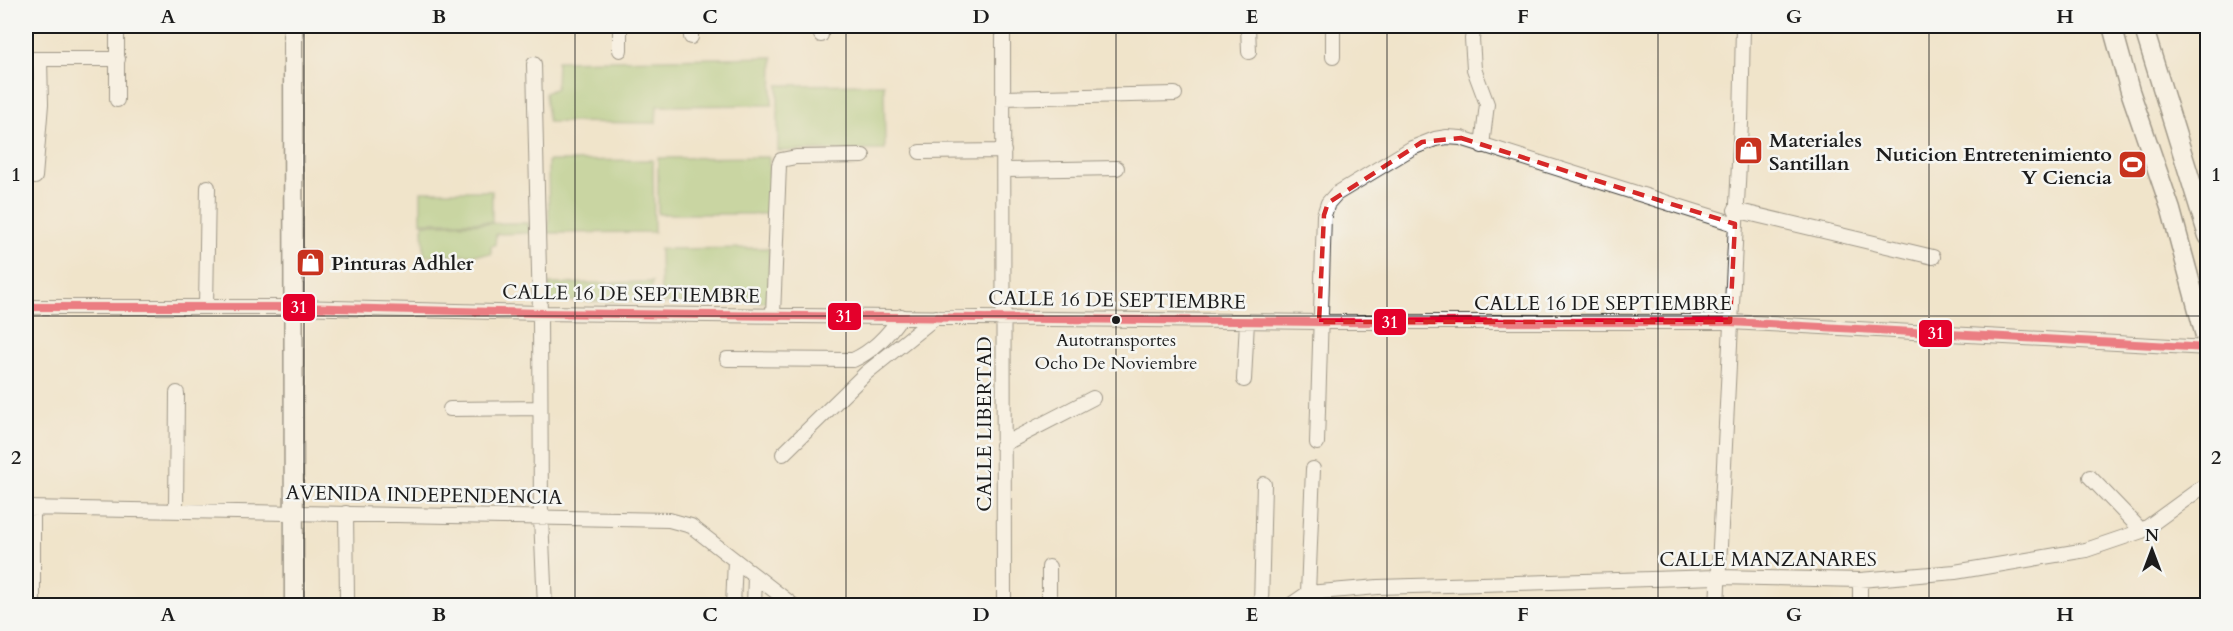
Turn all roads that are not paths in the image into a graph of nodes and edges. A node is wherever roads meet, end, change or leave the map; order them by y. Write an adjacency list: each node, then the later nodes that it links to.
1 (117, 26): 14 (street)
2 (293, 26): 32 (street)
3 (620, 26): 11 (street)
4 (1003, 26): 17 (street, CALLE LIBERTAD)
5 (1248, 26): 12 (street)
6 (1333, 26): 13 (street)
7 (1474, 26): 19 (street)
8 (1743, 26): 27 (street)
9 (2112, 26): 41 (street)
10 (2143, 26): 28 (street)
11 (620, 50)
12 (1249, 52)
13 (1333, 57)
14 (118, 59): 18 (street); 25 (street)
15 (534, 64): 33 (street)
16 (1175, 94): 17 (street)
17 (1003, 98): 20 (street, CALLE LIBERTAD)
18 (117, 100)
19 (1482, 146): 27 (street); 39 (street)
20 (1004, 151): 21 (street); 24 (street, CALLE LIBERTAD)
21 (920, 153)
22 (863, 156): 34 (street)
23 (1117, 168): 24 (street)
24 (1004, 170): 37 (street, CALLE LIBERTAD)
25 (35, 177)
26 (208, 187): 31 (street)
27 (1735, 217): 29 (street); 40 (street)
28 (2208, 236)
29 (1933, 257)
30 (26, 307): 31 (street, CALLE 16 DE SEPTIEMBRE)
31 (206, 307): 32 (street, CALLE 16 DE SEPTIEMBRE)
32 (294, 308): 33 (street, CALLE 16 DE SEPTIEMBRE); 57 (street)
33 (540, 313): 34 (street, CALLE 16 DE SEPTIEMBRE); 46 (street)
34 (773, 315): 35 (street, CALLE 16 DE SEPTIEMBRE)
35 (901, 316): 36 (street, CALLE 16 DE SEPTIEMBRE); 42 (street)
36 (936, 316): 37 (street, CALLE 16 DE SEPTIEMBRE); 50 (street)
37 (1003, 317): 38 (street, CALLE 16 DE SEPTIEMBRE); 49 (street, CALLE LIBERTAD)
38 (1246, 321): 39 (street, CALLE 16 DE SEPTIEMBRE); 43 (street)
39 (1319, 322): 40 (street, CALLE 16 DE SEPTIEMBRE); 48 (street)
40 (1730, 322): 41 (street, CALLE 16 DE SEPTIEMBRE); 64 (street)
41 (2208, 347)
42 (727, 359)
43 (1244, 380)
44 (177, 393): 56 (street)
45 (1093, 398): 49 (street)
46 (540, 408): 47 (street); 59 (street)
47 (450, 409)
48 (1317, 443)
49 (1002, 445): 74 (street, CALLE LIBERTAD)
50 (783, 454)
51 (1313, 469): 66 (street)
52 (2090, 477): 60 (street)
53 (2208, 483): 60 (street, CALLE MANZANARES)
54 (1264, 484): 76 (street)
55 (29, 508): 56 (street, AVENIDA INDEPENDENCIA); 69 (street)
56 (176, 510): 57 (street, AVENIDA INDEPENDENCIA)
57 (293, 512): 58 (street, AVENIDA INDEPENDENCIA); 70 (street)
58 (346, 513): 59 (street, AVENIDA INDEPENDENCIA); 67 (street)
59 (541, 518): 61 (street, AVENIDA INDEPENDENCIA); 71 (street)
60 (2142, 531): 65 (street, CALLE MANZANARES)
61 (735, 560): 63 (street, AVENIDA INDEPENDENCIA); 72 (street)
62 (1049, 567): 75 (street)
63 (755, 576): 68 (street, AVENIDA INDEPENDENCIA); 73 (street)
64 (1718, 577): 65 (street, CALLE MANZANARES); 66 (street, CALLE MANZANARES); 78 (street)
65 (1860, 580): 79 (street)
66 (1308, 593): 77 (street, CALLE MANZANARES)
67 (347, 598)
68 (789, 604)
69 (33, 606)
70 (294, 606)
71 (545, 606)
72 (733, 606)
73 (754, 606)
74 (1004, 606)
75 (1049, 606)
76 (1261, 606)
77 (1289, 606)
78 (1717, 606)
79 (1860, 606)

